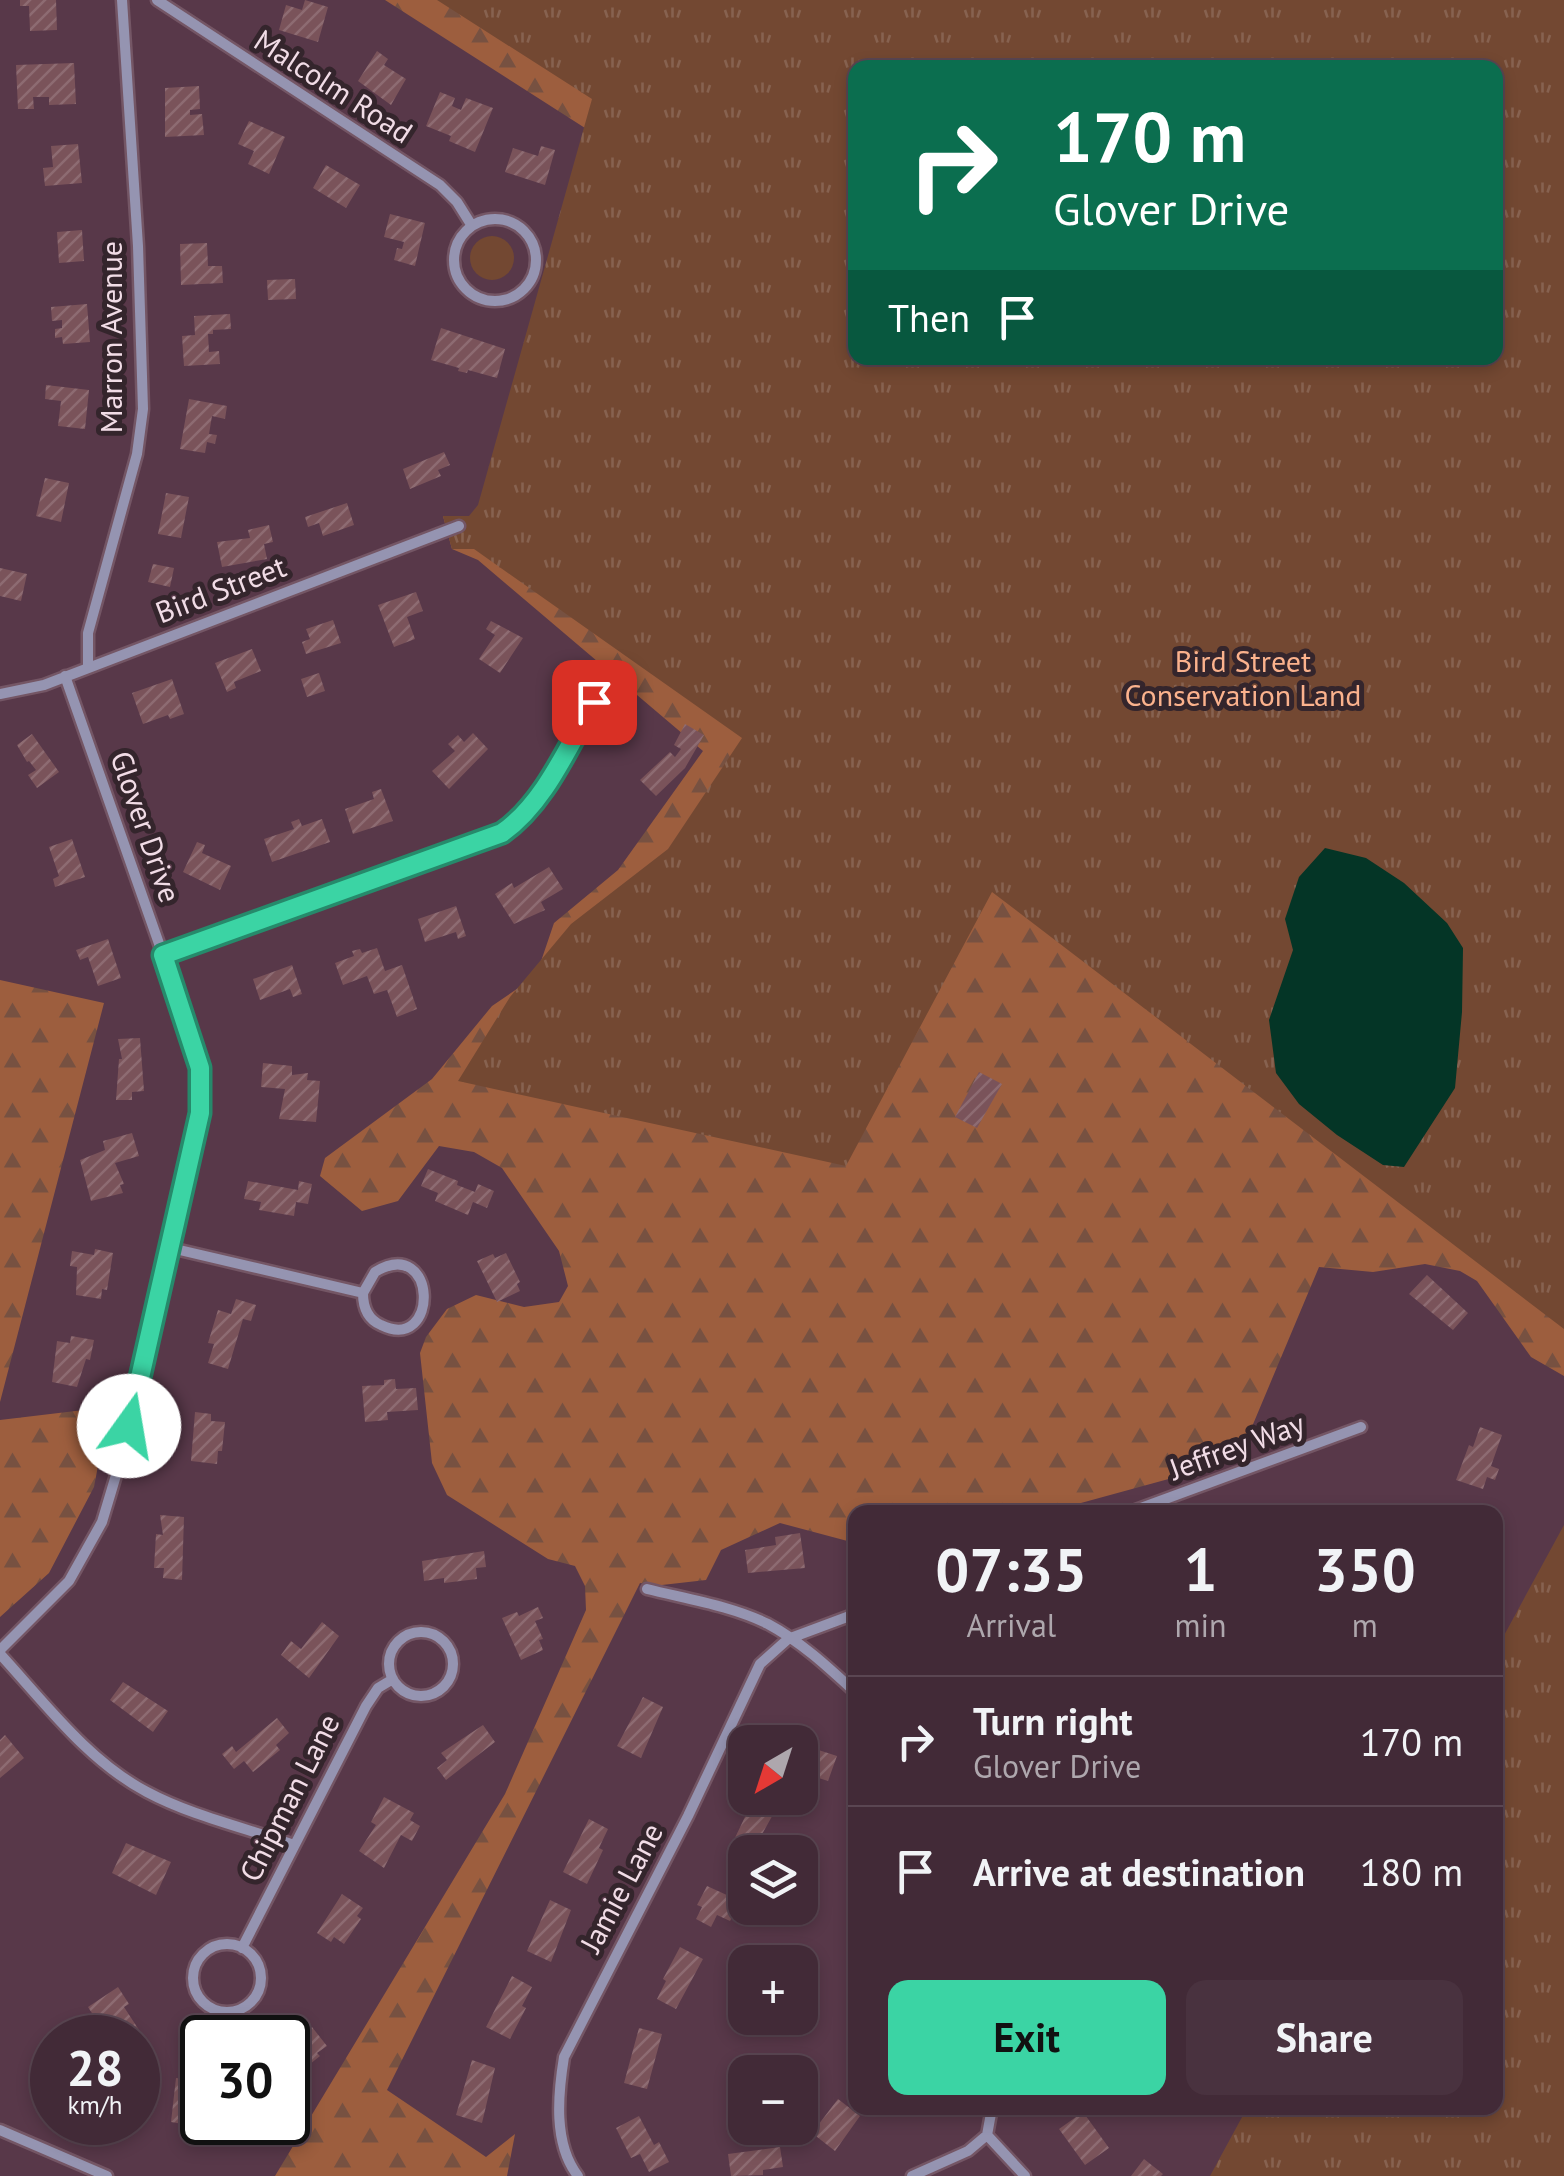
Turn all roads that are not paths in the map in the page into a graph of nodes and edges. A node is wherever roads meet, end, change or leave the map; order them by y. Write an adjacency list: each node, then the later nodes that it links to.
1 (122, 0): 5 (street, Marron Avenue)
2 (157, 0): 3 (street, Malcolm Road)
3 (472, 226): 3 (street)
4 (459, 526): 5 (street, Bird Street)
5 (88, 668): 6 (street, Bird Street)
6 (65, 676): 7 (street, Bird Street); 9 (street, Glover Drive)
7 (0, 694)
8 (594, 702): 9 (street)
9 (163, 955): 10 (street, Glover Drive)
10 (171, 1248): 11 (street); 17 (street, Glover Drive)
11 (363, 1293): 11 (street)
12 (1360, 1428): 13 (street, Jeffrey Way)
13 (1149, 1505)
14 (647, 1590): 16 (street)
15 (848, 1617): 16 (street)
16 (788, 1638): 19 (street); 25 (street, Jamie Lane)
17 (0, 1652): 20 (street)
18 (393, 1680): 18 (street, Chipman Lane); 20 (street, Chipman Lane)
19 (848, 1685)
20 (294, 1845): 21 (street, Chipman Lane)
21 (242, 1948): 21 (street)
22 (991, 2115): 24 (street)
23 (0, 2130): 26 (street)
24 (987, 2135): 27 (street); 28 (street)
25 (572, 2174)
26 (107, 2176)
27 (912, 2176)
28 (1025, 2176)

